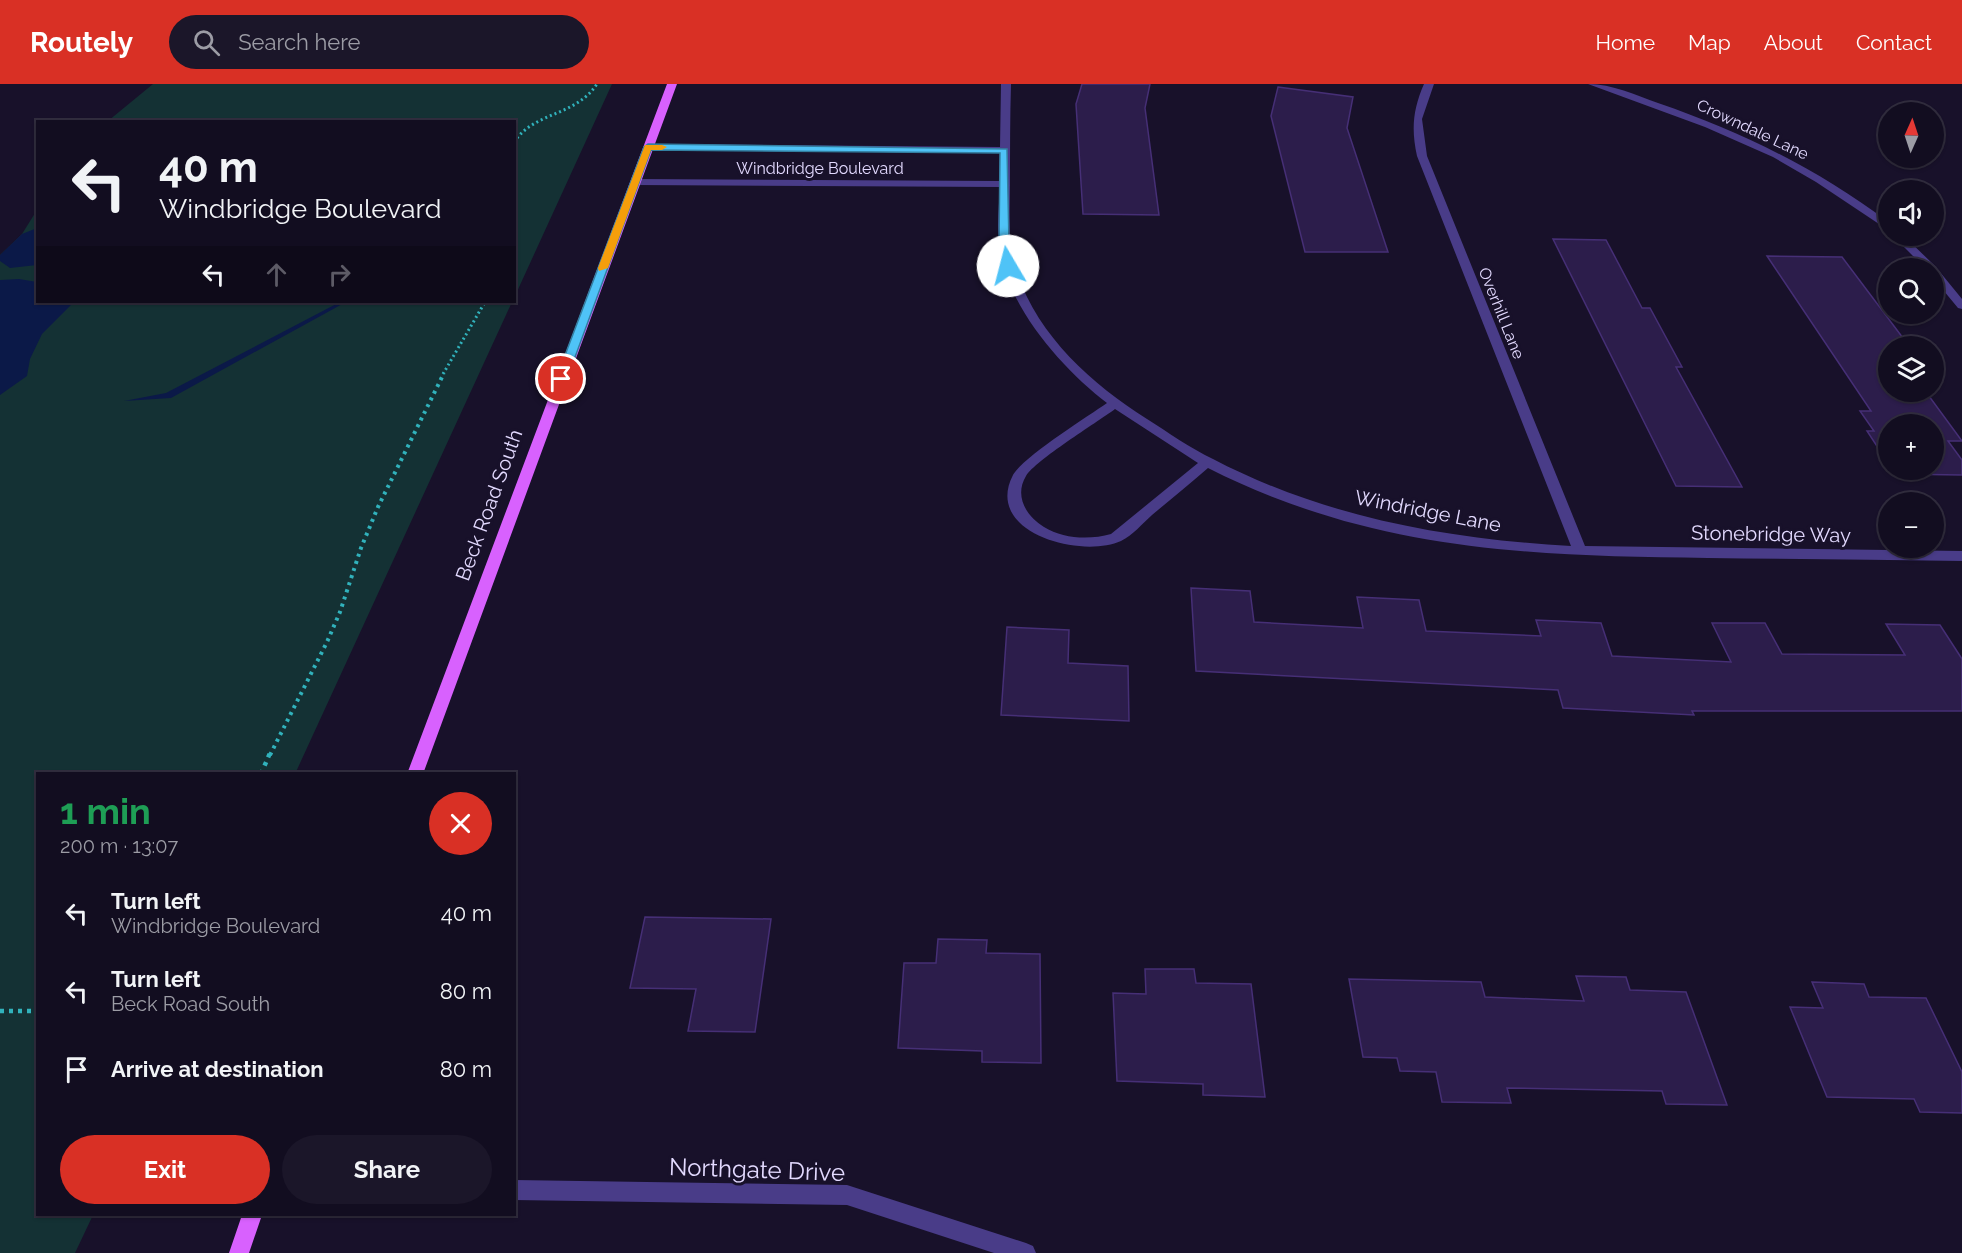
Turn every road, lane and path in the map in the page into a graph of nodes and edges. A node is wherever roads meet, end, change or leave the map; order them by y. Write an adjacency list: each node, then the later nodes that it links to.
1 (597, 84): 6 (path)
2 (672, 84): 7 (main road, Beck Road South)
3 (1006, 84): 8 (street, Windridge Lane)
4 (1429, 84): 19 (street, Overhill Lane)
5 (1593, 84): 11 (street, Crowndale Lane)
6 (516, 137)
7 (648, 147): 8 (street, Windbridge Boulevard); 9 (main road, Beck Road South)
8 (1004, 150): 10 (street, Windridge Lane)
9 (635, 182): 10 (street, Windbridge Boulevard); 22 (main road, Beck Road South)
10 (1004, 184): 17 (street, Windridge Lane)
11 (1878, 220)
12 (1908, 246): 13 (street)
13 (1920, 258)
14 (1944, 284): 16 (street)
15 (484, 303): 21 (path)
16 (1962, 306)
17 (1113, 404): 18 (street, Windridge Lane); 18 (street)
18 (1207, 462): 19 (street, Windridge Lane)
19 (1580, 552): 20 (street, Stonebridge Way)
20 (1962, 556)
21 (262, 772)
22 (416, 772)
23 (0, 1011): 24 (path)
24 (36, 1011)
25 (516, 1190): 28 (street, Northgate Drive)
26 (252, 1216): 27 (main road)
27 (239, 1253)
28 (1026, 1253)

